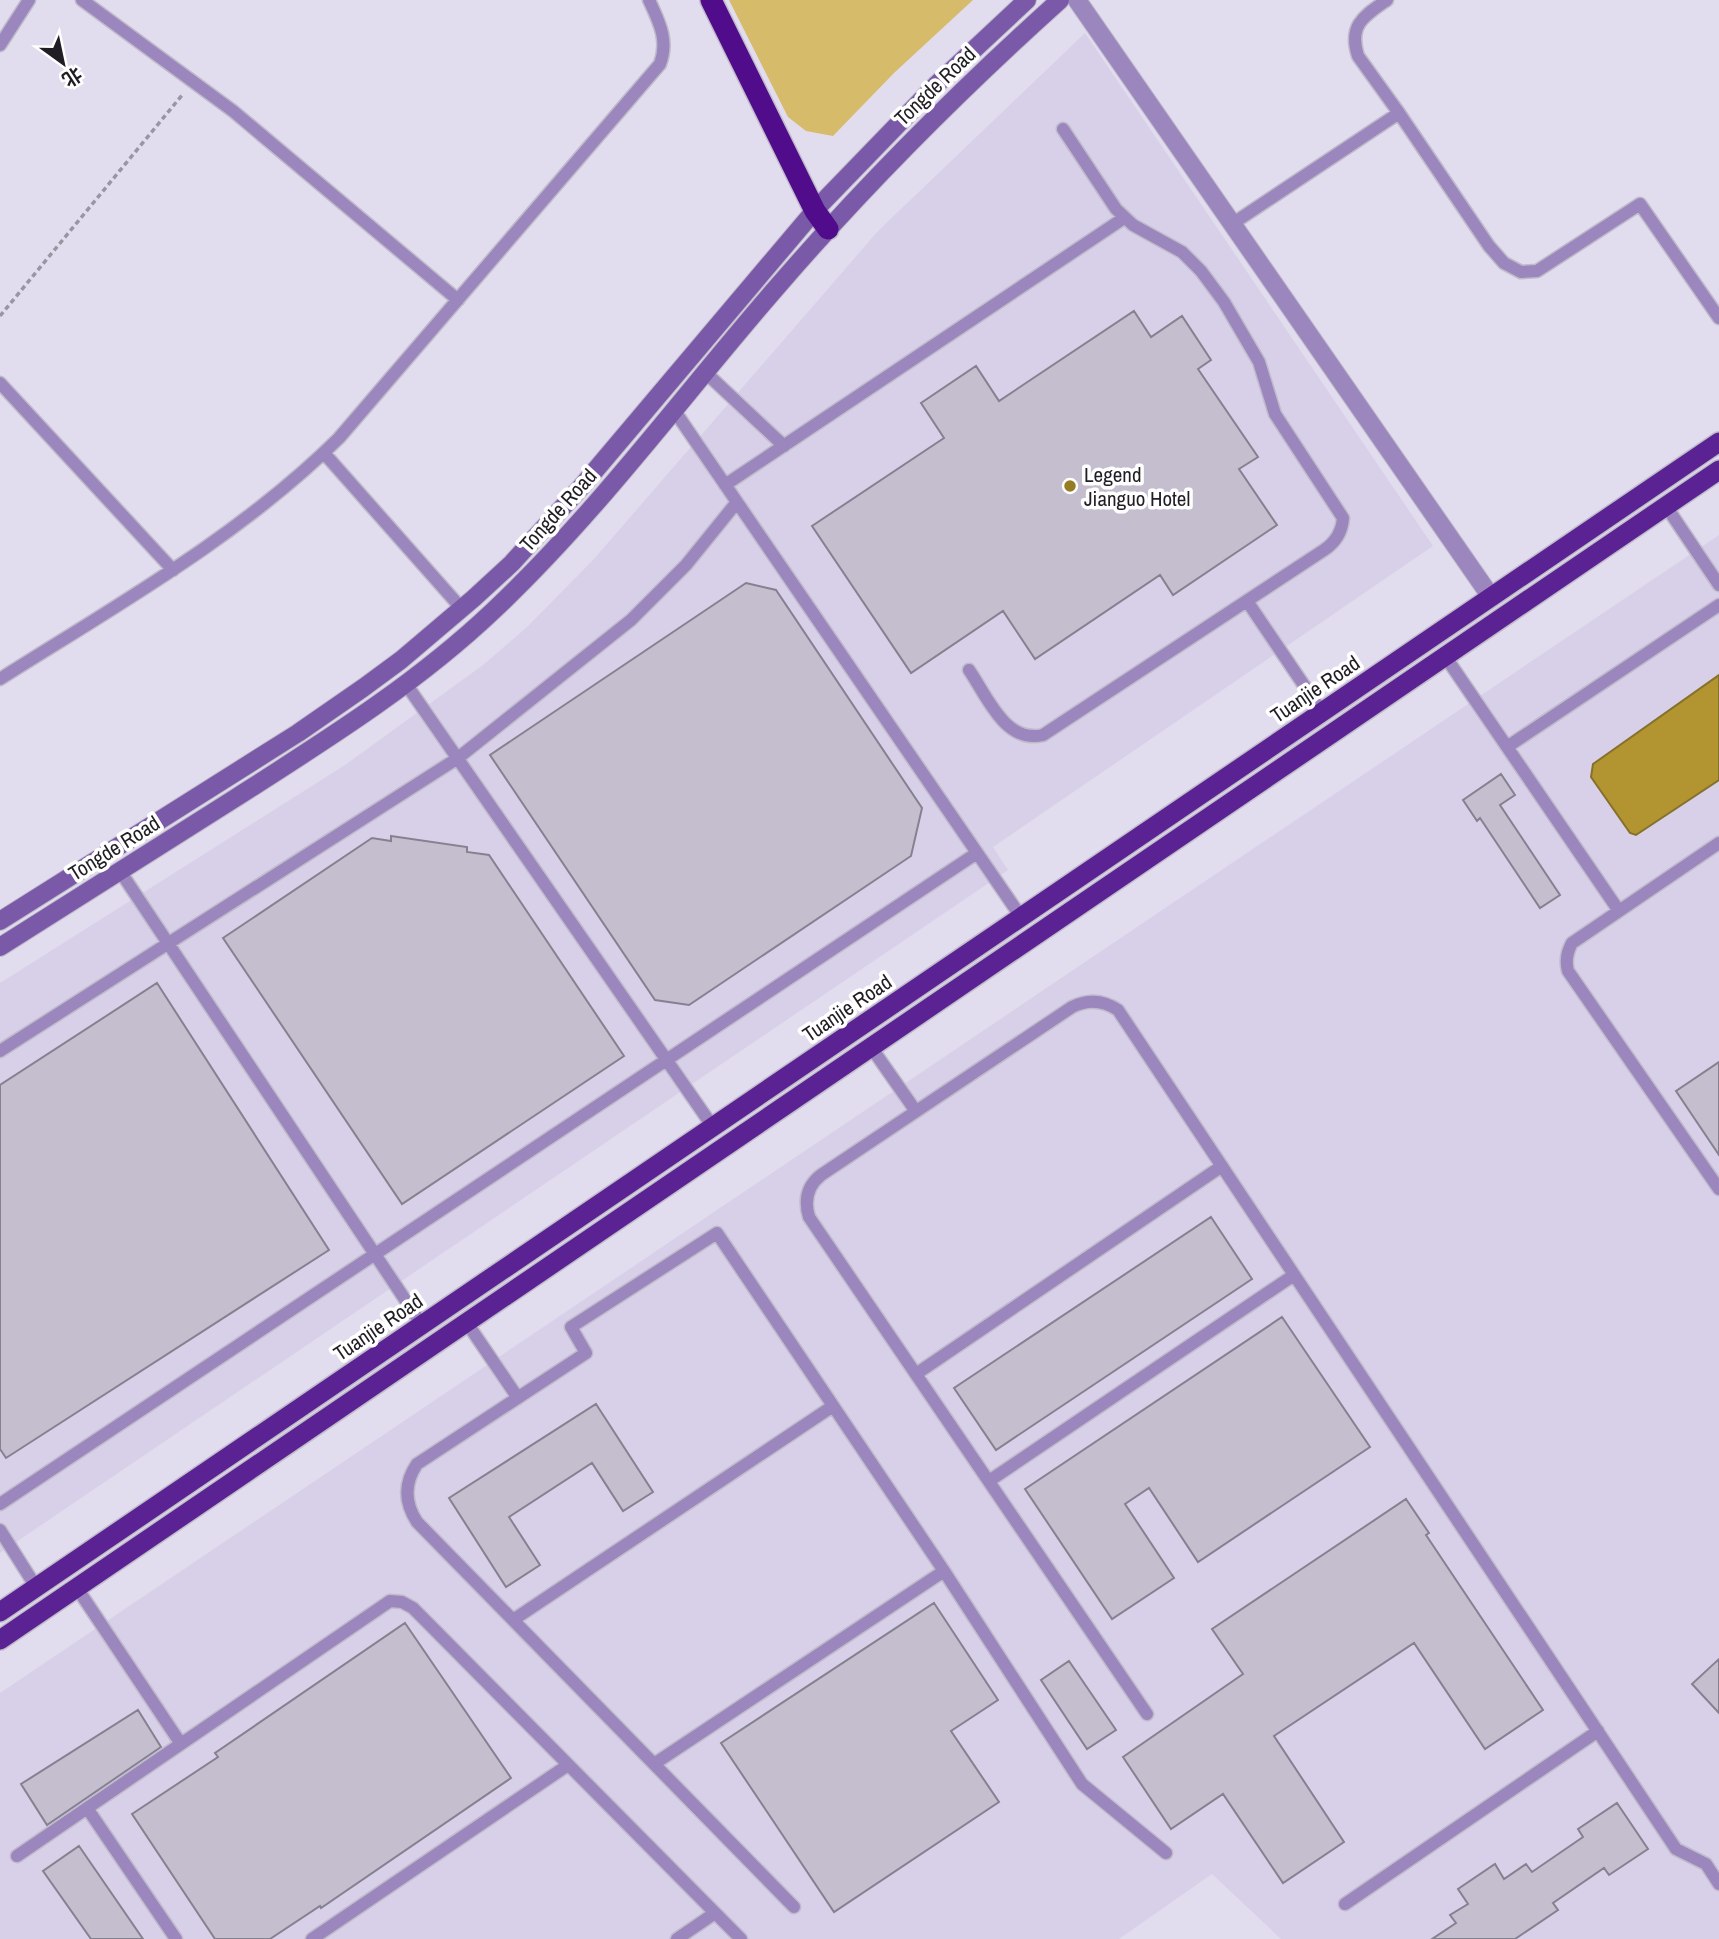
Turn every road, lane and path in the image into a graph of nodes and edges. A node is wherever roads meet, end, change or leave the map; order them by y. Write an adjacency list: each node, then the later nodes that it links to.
1 (29, 0): 9 (lane)
2 (82, 0): 10 (lane)
3 (649, 0): 17 (lane)
4 (710, 0): 13 (highway)
5 (1027, 0): 13 (main road, Tongde Road)
6 (1060, 0): 16 (main road, Tongde Road)
7 (1077, 0): 15 (street)
8 (1387, 0): 11 (lane)
9 (0, 45)
10 (193, 82): 17 (lane); 18 (path)
11 (1399, 113): 15 (lane); 19 (lane)
12 (1063, 129): 14 (lane)
13 (815, 211): 16 (highway); 35 (main road, Tongde Road)
14 (1124, 218): 24 (lane); 33 (lane)
15 (1232, 224): 32 (street)
16 (828, 229): 20 (main road, Tongde Road)
17 (458, 300): 25 (lane)
18 (0, 316)
19 (1719, 318)
20 (705, 372): 22 (main road, Tongde Road); 24 (lane)
21 (0, 383): 30 (lane)
22 (674, 410): 27 (lane); 39 (main road, Tongde Road)
23 (1719, 442): 32 (highway, Tuanjie Road)
24 (783, 446): 27 (lane)
25 (324, 453): 30 (lane); 35 (lane)
26 (1719, 470): 29 (highway)
27 (725, 485): 28 (lane)
28 (737, 502): 42 (lane); 44 (lane)
29 (1666, 506): 31 (lane); 36 (highway)
30 (173, 570): 38 (lane)
31 (1719, 585)
32 (1491, 597): 40 (highway, Tuanjie Road)
33 (1247, 601): 37 (lane); 40 (lane)
34 (1719, 605): 41 (lane)
35 (462, 609): 48 (main road, Tongde Road)
36 (1445, 656): 41 (lane); 51 (highway)
37 (969, 670)
38 (0, 679)
39 (406, 684): 42 (lane); 45 (main road, Tongde Road)
40 (1322, 712): 47 (highway, Tuanjie Road)
41 (1507, 747): 46 (lane)
42 (458, 758): 49 (lane); 53 (lane)
43 (1719, 843): 46 (lane)
44 (977, 853): 47 (lane); 53 (lane)
45 (120, 871): 49 (lane); 50 (main road, Tongde Road)
46 (1619, 911): 57 (lane)
47 (1021, 917): 55 (highway, Tuanjie Road)
48 (0, 921)
49 (168, 944): 52 (lane); 58 (lane)
50 (0, 947)
51 (872, 1047): 54 (lane); 60 (highway)
52 (0, 1051)
53 (667, 1059): 55 (lane); 58 (lane)
54 (915, 1111): 56 (lane); 62 (lane)
55 (713, 1127): 61 (highway, Tuanjie Road)
56 (1222, 1166): 59 (lane); 62 (lane)
57 (1719, 1189)
58 (375, 1254): 61 (lane); 66 (lane)
59 (1294, 1275): 65 (lane); 75 (lane)
60 (467, 1323): 63 (lane); 70 (highway)
61 (422, 1325): 69 (highway, Tuanjie Road)
62 (916, 1374): 65 (lane)
63 (518, 1398): 64 (lane); 72 (lane)
64 (833, 1406): 68 (lane); 72 (lane)
65 (989, 1481): 74 (lane)
66 (0, 1504)
67 (0, 1530): 69 (lane)
68 (944, 1571): 77 (lane); 80 (lane)
69 (36, 1587): 71 (highway, Tuanjie Road)
70 (77, 1588): 73 (highway); 76 (lane)
71 (0, 1612)
72 (513, 1620): 77 (lane)
73 (0, 1640)
74 (1147, 1714)
75 (1598, 1731): 82 (lane); 83 (lane)
76 (181, 1744): 78 (lane); 79 (lane)
77 (654, 1764): 84 (lane)
78 (568, 1765): 85 (lane); 87 (lane)
79 (87, 1808): 81 (lane); 86 (lane)
80 (1166, 1853)
81 (17, 1856)
82 (1719, 1884)
83 (1345, 1904)
84 (794, 1907)
85 (715, 1913): 88 (lane); 89 (lane)
86 (176, 1939)
87 (312, 1939)
88 (677, 1939)
89 (741, 1939)

